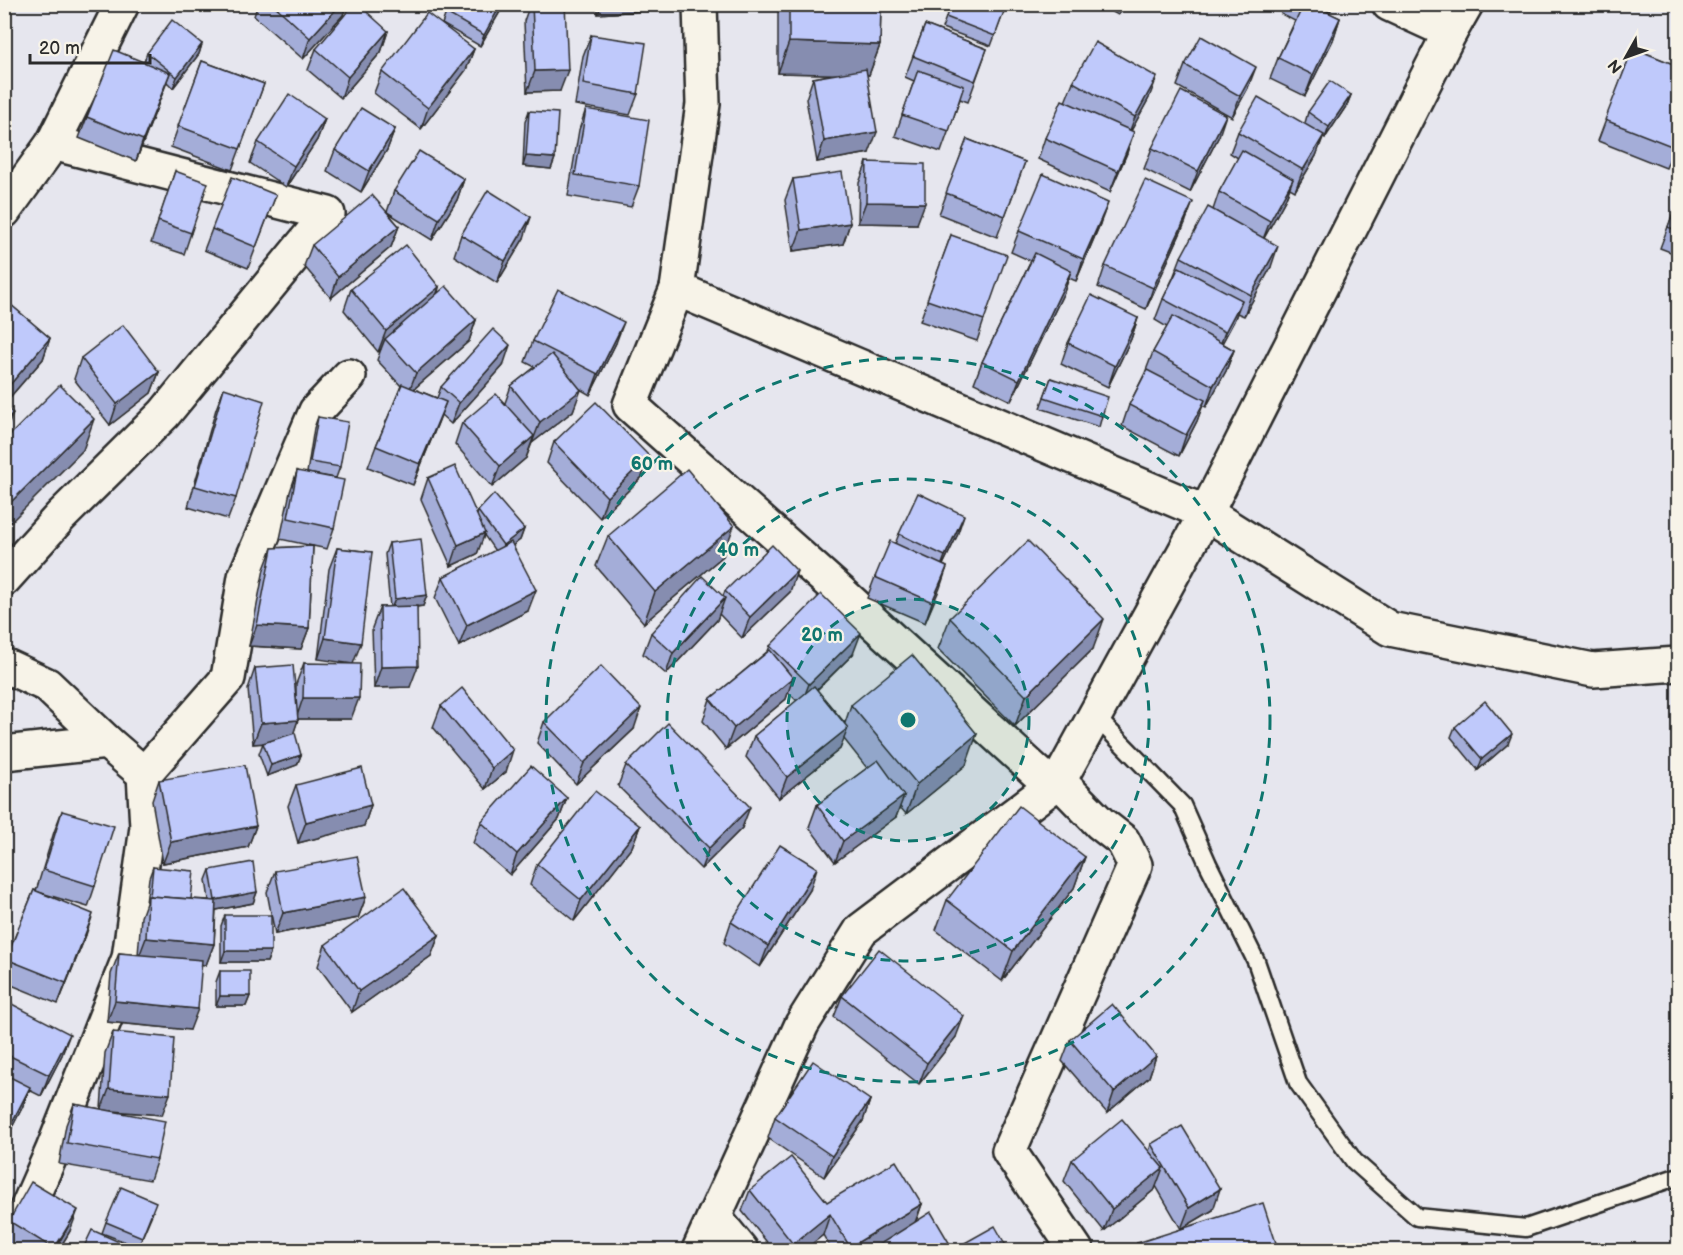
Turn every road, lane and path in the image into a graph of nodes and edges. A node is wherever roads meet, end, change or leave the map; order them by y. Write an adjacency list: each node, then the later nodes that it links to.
1 (122, 4): 5 (street)
2 (700, 4): 7 (street)
3 (1389, 4): 4 (street)
4 (1458, 18): 9 (street)
5 (53, 143): 6 (street); 10 (street)
6 (4, 211)
7 (677, 289): 9 (street); 17 (street)
8 (349, 376): 16 (street)
9 (1206, 513): 11 (street); 13 (street)
10 (4, 579)
11 (1678, 664)
12 (4, 665): 14 (street)
13 (1095, 716): 17 (street); 18 (lane)
14 (107, 742): 15 (street); 16 (street)
15 (4, 753)
16 (144, 774): 20 (street)
17 (1056, 784): 19 (street); 23 (street)
18 (1676, 1177)
19 (714, 1217): 21 (street); 22 (street)
20 (9, 1251)
21 (699, 1251)
22 (741, 1251)
23 (1077, 1251)

